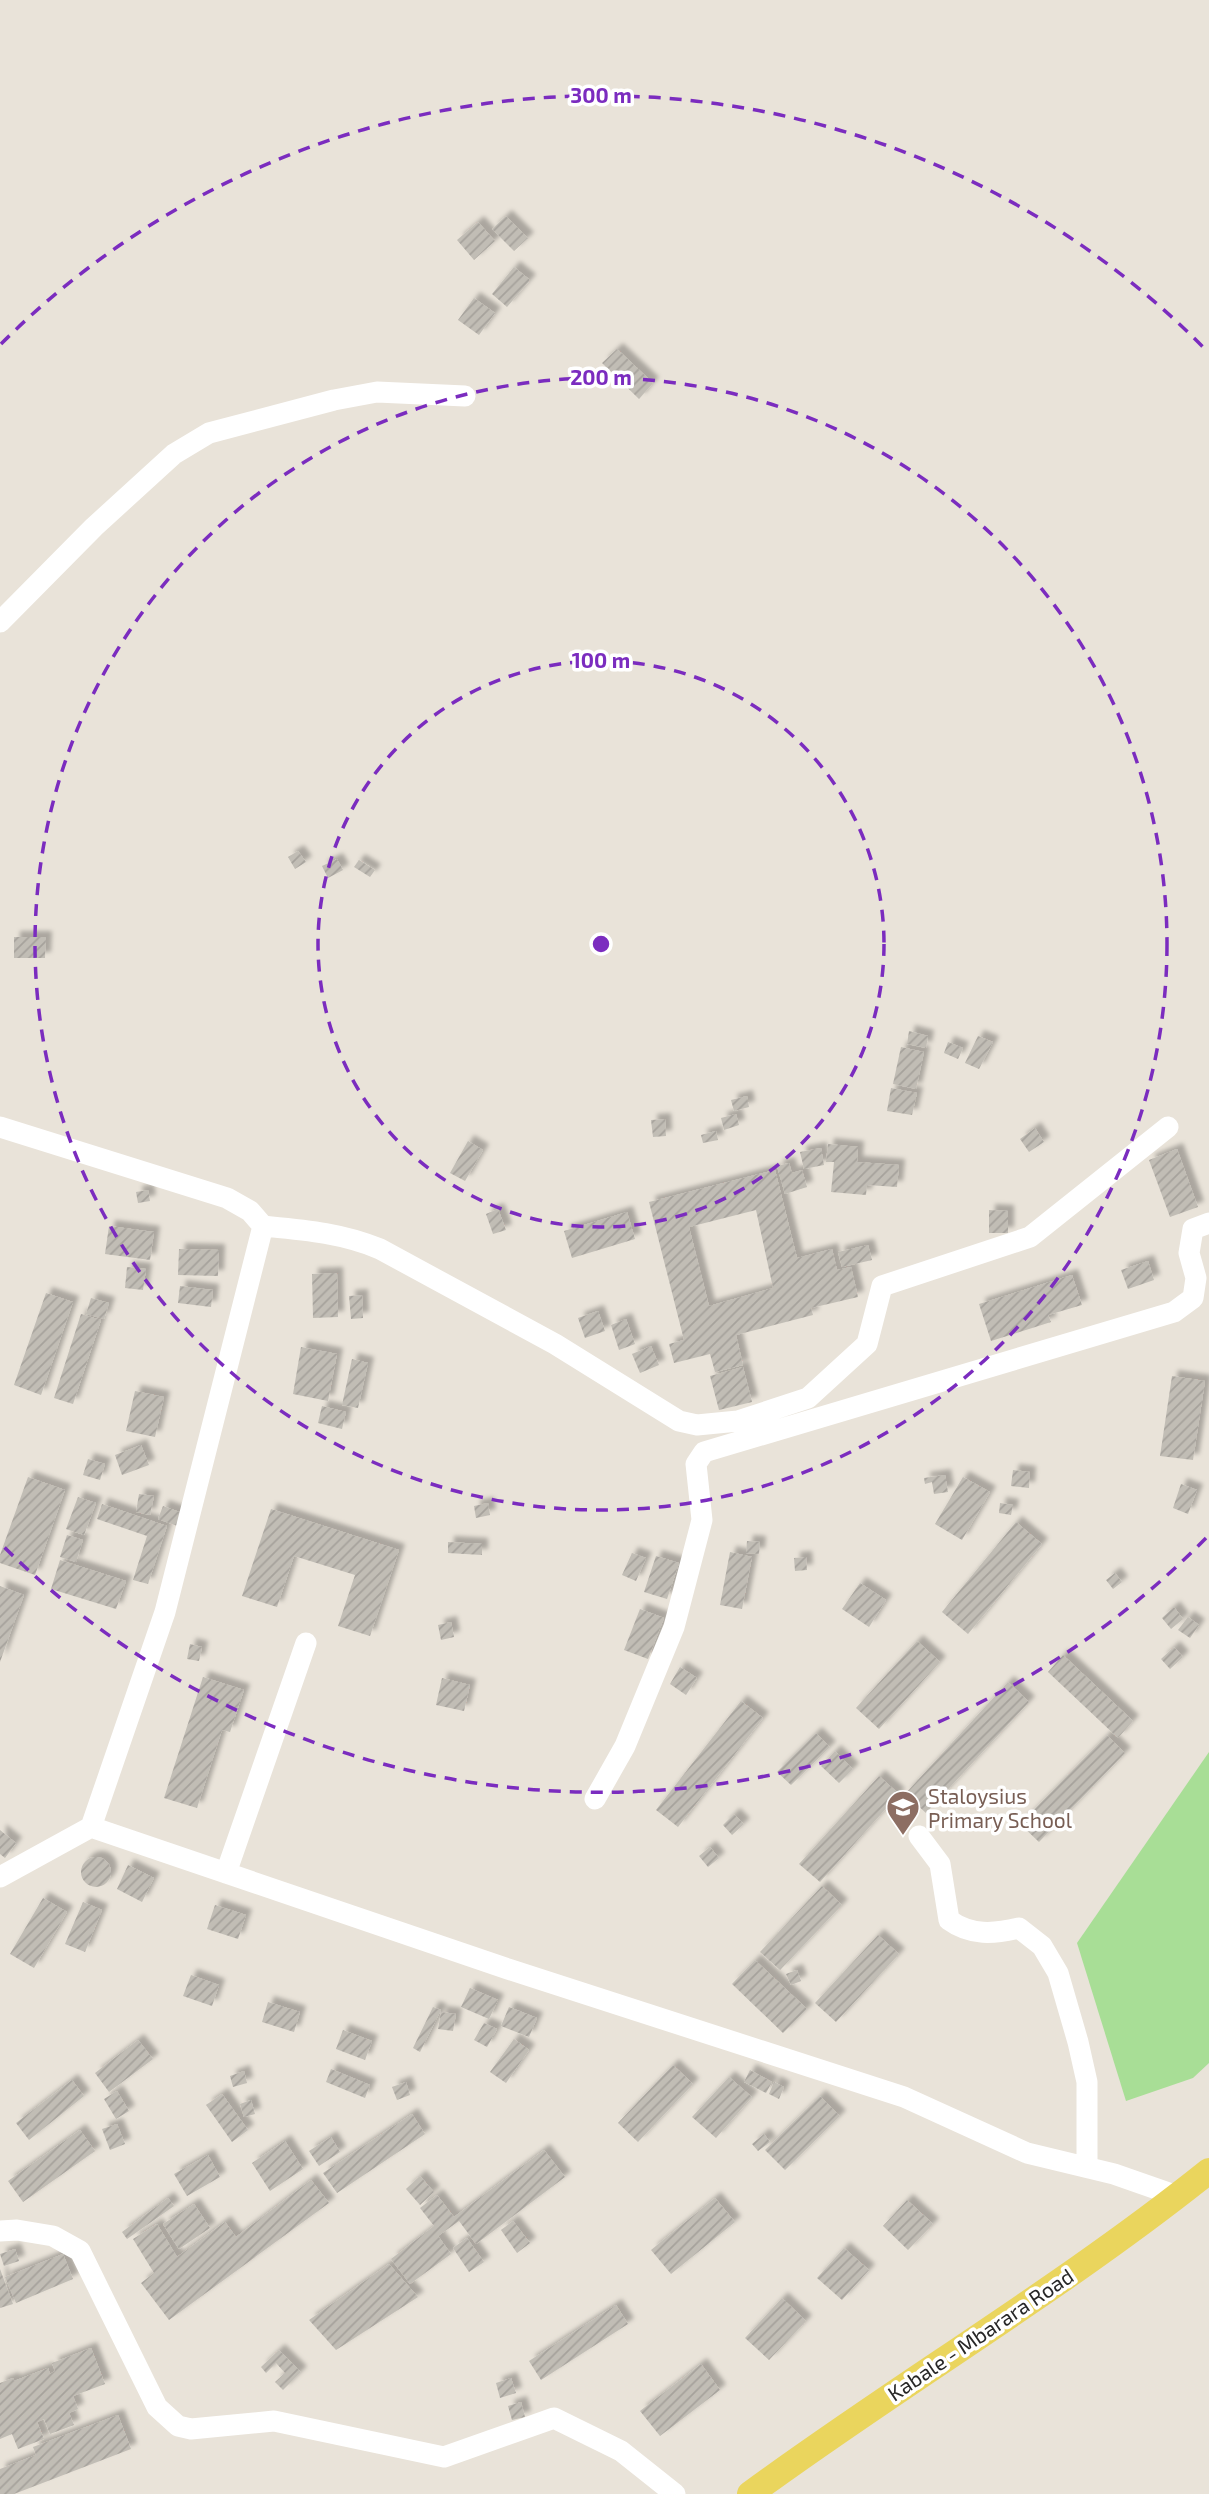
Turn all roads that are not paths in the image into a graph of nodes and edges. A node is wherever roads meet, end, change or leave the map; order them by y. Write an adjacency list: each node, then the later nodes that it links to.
1 (465, 396): 2 (street)
2 (0, 622)
3 (0, 1127): 6 (street)
4 (1168, 1127): 6 (street)
5 (1209, 1223): 8 (street)
6 (262, 1226): 9 (street)
7 (306, 1643): 11 (street)
8 (595, 1799)
9 (91, 1827): 11 (street); 12 (street)
10 (919, 1836): 13 (street)
11 (226, 1873): 13 (street)
12 (0, 1877)
13 (1087, 2167): 15 (street)
14 (1209, 2171): 15 (main road, Kabale - Mbarara Road)
15 (1177, 2196): 18 (main road, Kabale - Mbarara Road)
16 (0, 2231): 17 (street)
17 (675, 2494)
18 (750, 2494)

